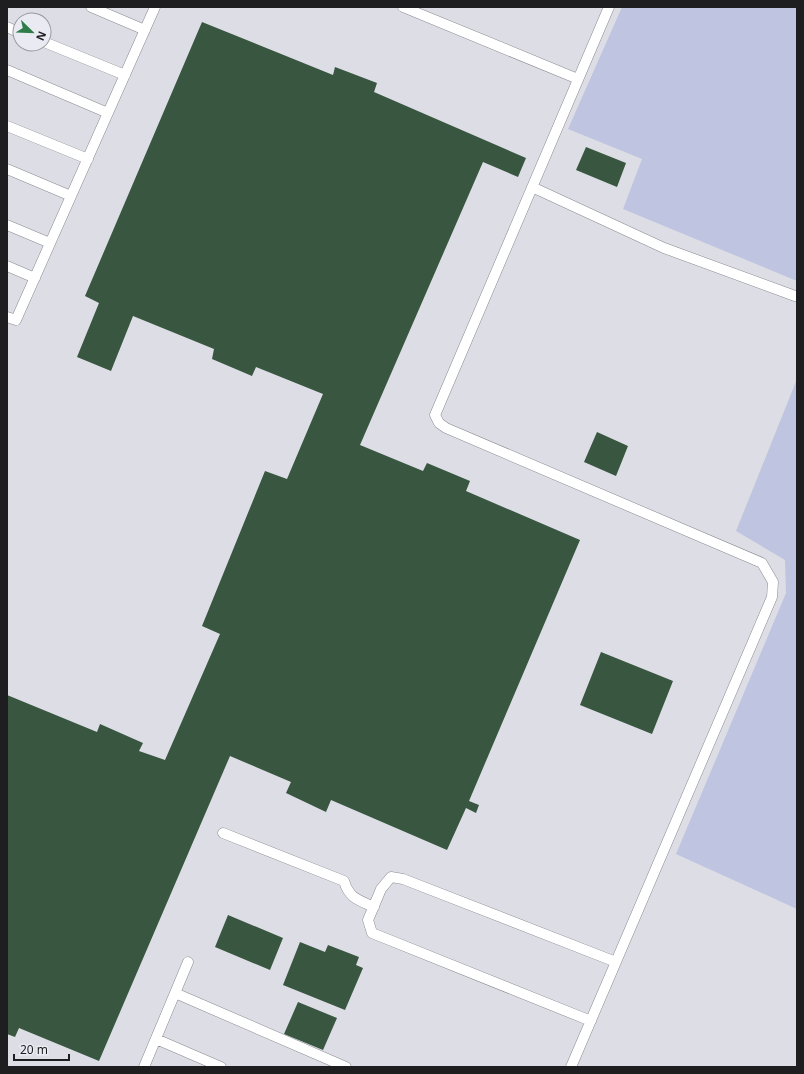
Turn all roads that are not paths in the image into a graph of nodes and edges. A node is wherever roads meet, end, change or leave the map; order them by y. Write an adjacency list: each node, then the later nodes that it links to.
1 (91, 7): 5 (lane)
2 (155, 7): 5 (lane)
3 (403, 7): 9 (lane)
4 (609, 7): 9 (lane)
5 (145, 30): 8 (lane)
6 (52, 45): 8 (lane)
7 (7, 70): 10 (lane)
8 (125, 76): 10 (lane)
9 (578, 79): 14 (lane)
10 (108, 113): 12 (lane)
11 (7, 126): 12 (lane)
12 (88, 159): 15 (lane)
13 (7, 169): 15 (lane)
14 (532, 187): 20 (lane); 25 (lane)
15 (71, 196): 17 (lane)
16 (7, 225): 17 (lane)
17 (50, 243): 19 (lane)
18 (7, 266): 19 (lane)
19 (35, 278): 21 (lane)
20 (796, 296)
21 (7, 317)
22 (223, 833): 23 (lane)
23 (374, 907): 25 (lane); 27 (lane)
24 (188, 962): 26 (lane)
25 (616, 962): 27 (lane)
26 (175, 993): 28 (lane); 31 (lane)
27 (591, 1021): 32 (lane)
28 (156, 1039): 29 (lane); 30 (lane)
29 (144, 1067)
30 (221, 1067)
31 (346, 1067)
32 (571, 1067)

